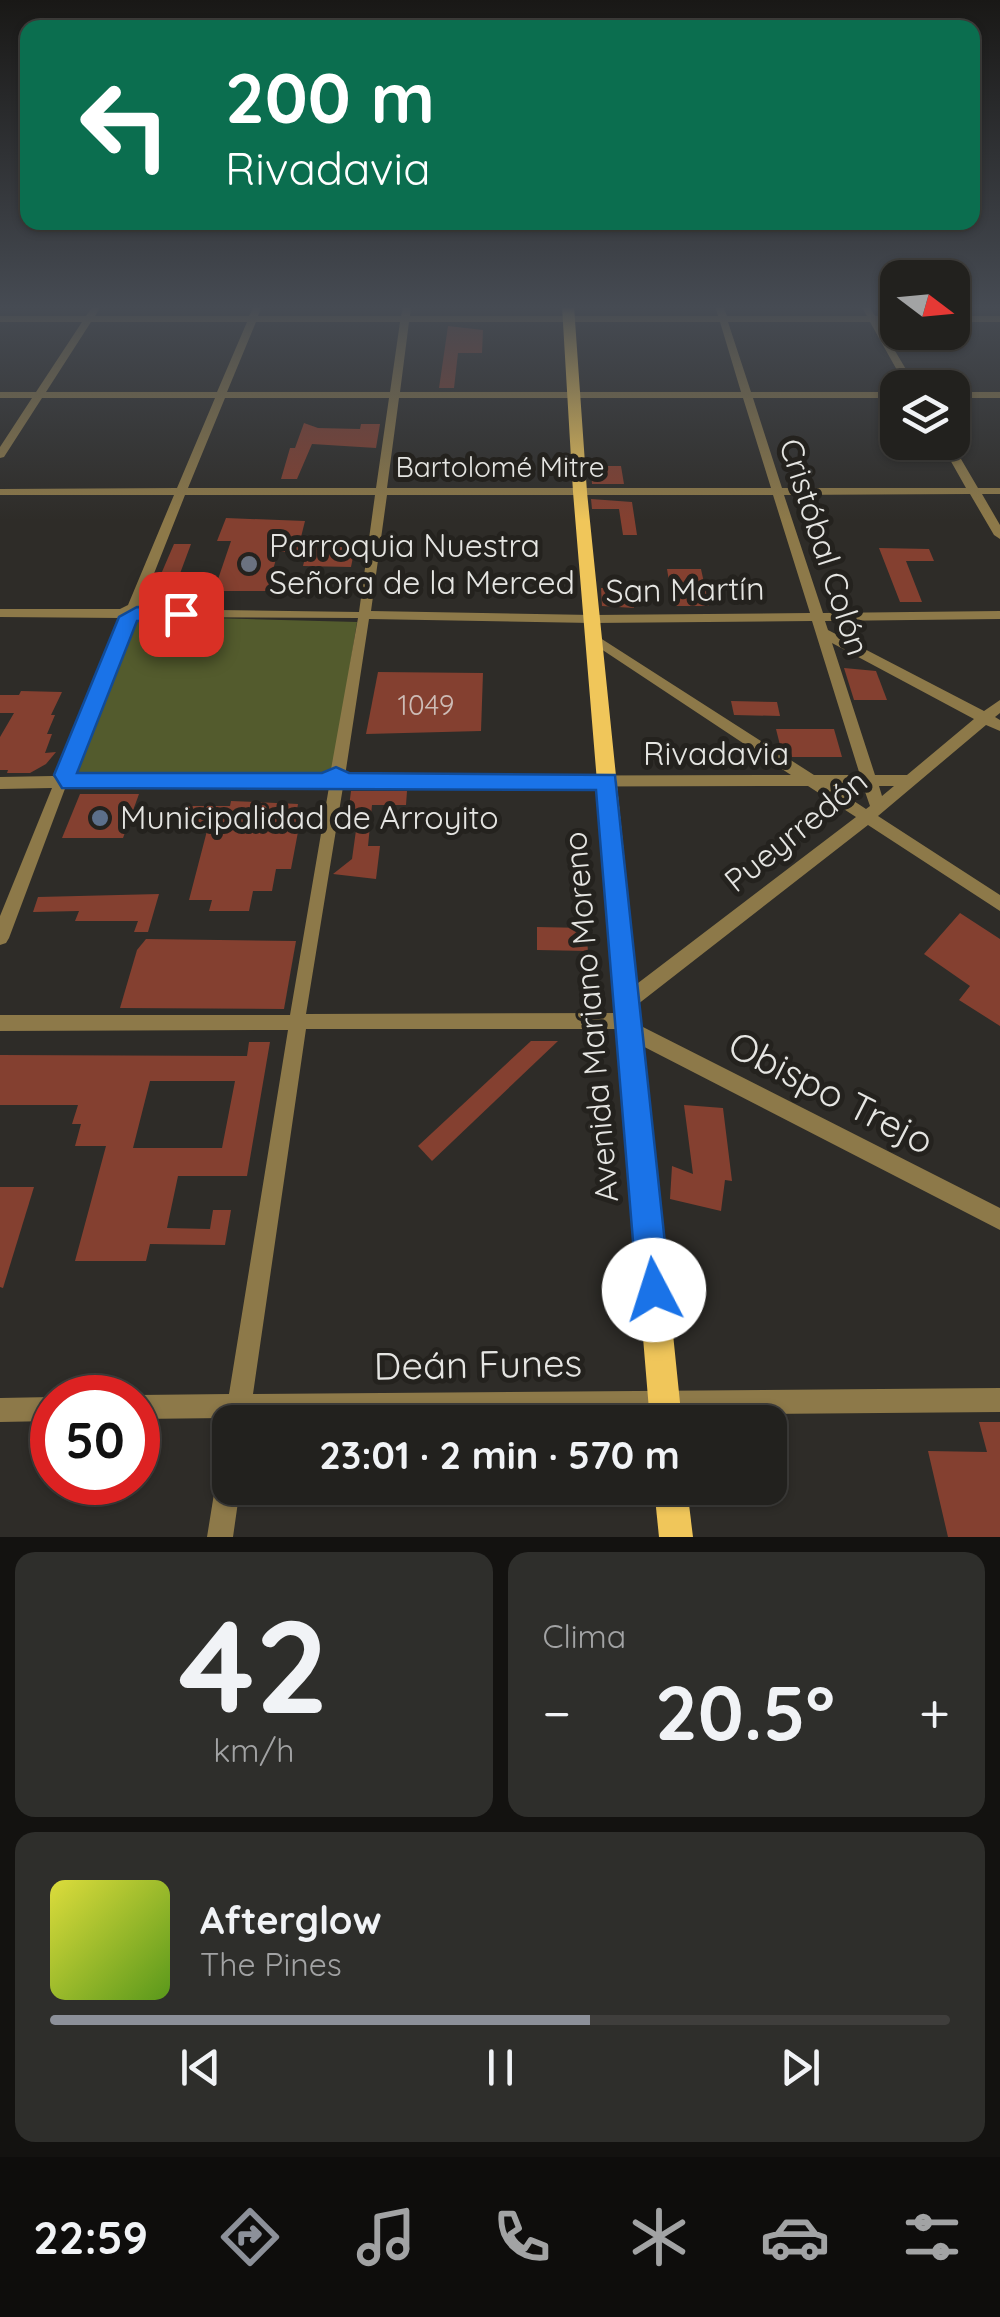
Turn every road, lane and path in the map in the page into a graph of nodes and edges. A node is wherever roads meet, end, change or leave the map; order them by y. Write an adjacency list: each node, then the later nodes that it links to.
1 (49, 378): 6 (street)
2 (228, 378): 7 (street)
3 (396, 378): 12 (street)
4 (571, 378): 13 (main road, Avenida Mariano Moreno)
5 (742, 378): 14 (street, Cristóbal Colón)
6 (39, 394): 7 (street); 8 (street); 15 (street)
7 (221, 394): 12 (street); 20 (street)
8 (0, 395)
9 (880, 395): 14 (street)
10 (970, 395): 11 (street)
11 (1000, 395)
12 (393, 396): 13 (street); 21 (street)
13 (572, 396): 14 (street); 22 (main road, Avenida Mariano Moreno)
14 (748, 396): 23 (street, Cristóbal Colón)
15 (0, 455)
16 (956, 460): 17 (street)
17 (974, 491): 18 (street, Bartolomé Mitre); 23 (street, Bartolomé Mitre); 24 (street)
18 (1000, 491)
19 (0, 492): 20 (street, Bartolomé Mitre)
20 (182, 492): 21 (street, Bartolomé Mitre); 26 (street)
21 (384, 492): 22 (street, Bartolomé Mitre); 27 (street)
22 (580, 492): 23 (street, Bartolomé Mitre); 30 (main road, Avenida Mariano Moreno)
23 (778, 492): 29 (street, Cristóbal Colón)
24 (1000, 535)
25 (0, 613): 26 (street, San Martín)
26 (130, 613): 27 (street, San Martín); 38 (street)
27 (363, 615): 30 (street, San Martín); 39 (street)
28 (1000, 615): 29 (street, San Martín)
29 (817, 616): 30 (street, San Martín); 31 (street, Cristóbal Colón)
30 (593, 628): 36 (street); 40 (main road, Avenida Mariano Moreno)
31 (822, 632): 33 (street); 34 (street, Cristóbal Colón)
32 (1000, 705): 33 (street, Pueyrredón)
33 (992, 722): 35 (street, Pueyrredón)
34 (869, 780): 35 (street, Rivadavia); 36 (street, Rivadavia); 41 (street, Cristóbal Colón)
35 (907, 780): 41 (street, Pueyrredón)
36 (812, 781): 40 (street, Rivadavia); 41 (street)
37 (0, 782): 38 (street, Rivadavia)
38 (62, 782): 39 (street, Rivadavia); 43 (street)
39 (336, 782): 40 (street, Rivadavia); 45 (street)
40 (607, 782): 44 (main road, Avenida Mariano Moreno)
41 (872, 811): 42 (street); 44 (street, Pueyrredón)
42 (1000, 904)
43 (0, 938)
44 (629, 1018): 45 (street); 47 (street, Obispo Trejo); 50 (main road, Avenida Mariano Moreno)
45 (298, 1022): 46 (street); 49 (street)
46 (0, 1023)
47 (1000, 1219)
48 (1000, 1400): 51 (street, Deán Funes)
49 (239, 1405)
50 (663, 1405)
51 (787, 1408)
52 (30, 1409): 54 (street)
53 (160, 1409): 55 (street, Deán Funes)
54 (0, 1410)
55 (212, 1412)
56 (225, 1505): 58 (street)
57 (673, 1505): 59 (main road)
58 (220, 1537)
59 (676, 1537)

